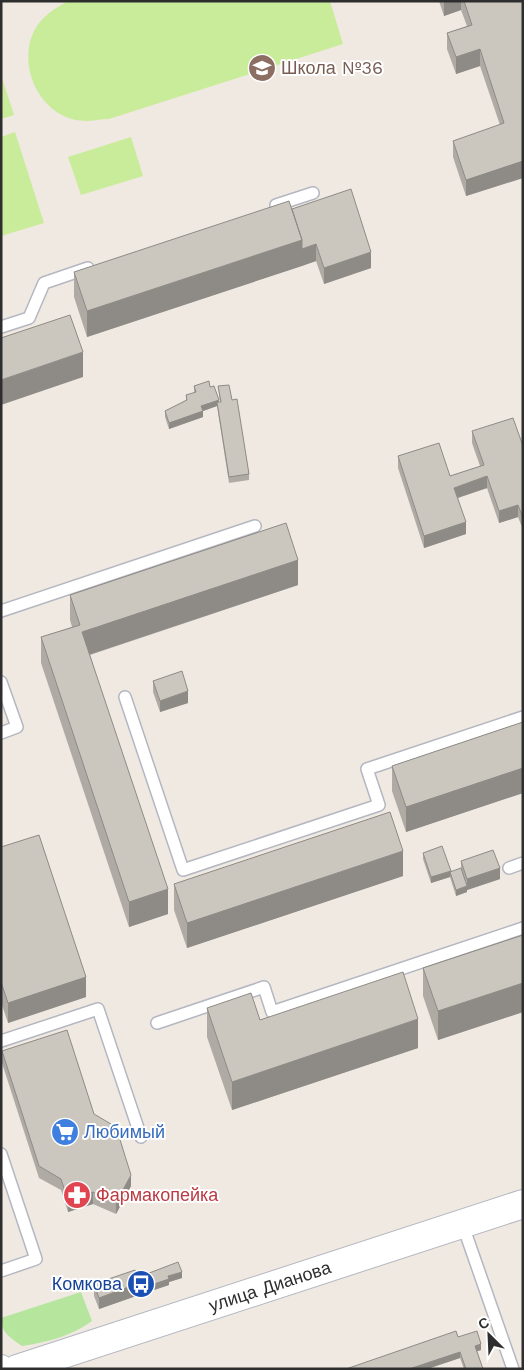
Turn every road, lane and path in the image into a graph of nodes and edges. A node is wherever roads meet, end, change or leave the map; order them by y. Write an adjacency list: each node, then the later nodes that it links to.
1 (313, 193): 2 (lane)
2 (266, 209)
3 (99, 264): 4 (lane)
4 (1, 327)
5 (255, 526): 6 (lane)
6 (1, 611)
7 (1, 682): 10 (lane)
8 (125, 697): 9 (lane)
9 (523, 717)
10 (1, 733)
11 (523, 863): 12 (lane)
12 (509, 868)
13 (523, 928): 14 (lane)
14 (157, 1023)
15 (1, 1041): 16 (lane)
16 (141, 1137)
17 (1, 1154): 20 (lane)
18 (523, 1204): 19 (main road, улица Дианова)
19 (462, 1223): 21 (main road, улица Дианова); 23 (lane)
20 (1, 1271)
21 (55, 1363): 22 (main road, улица Дианова)
22 (17, 1369)
23 (513, 1369)

